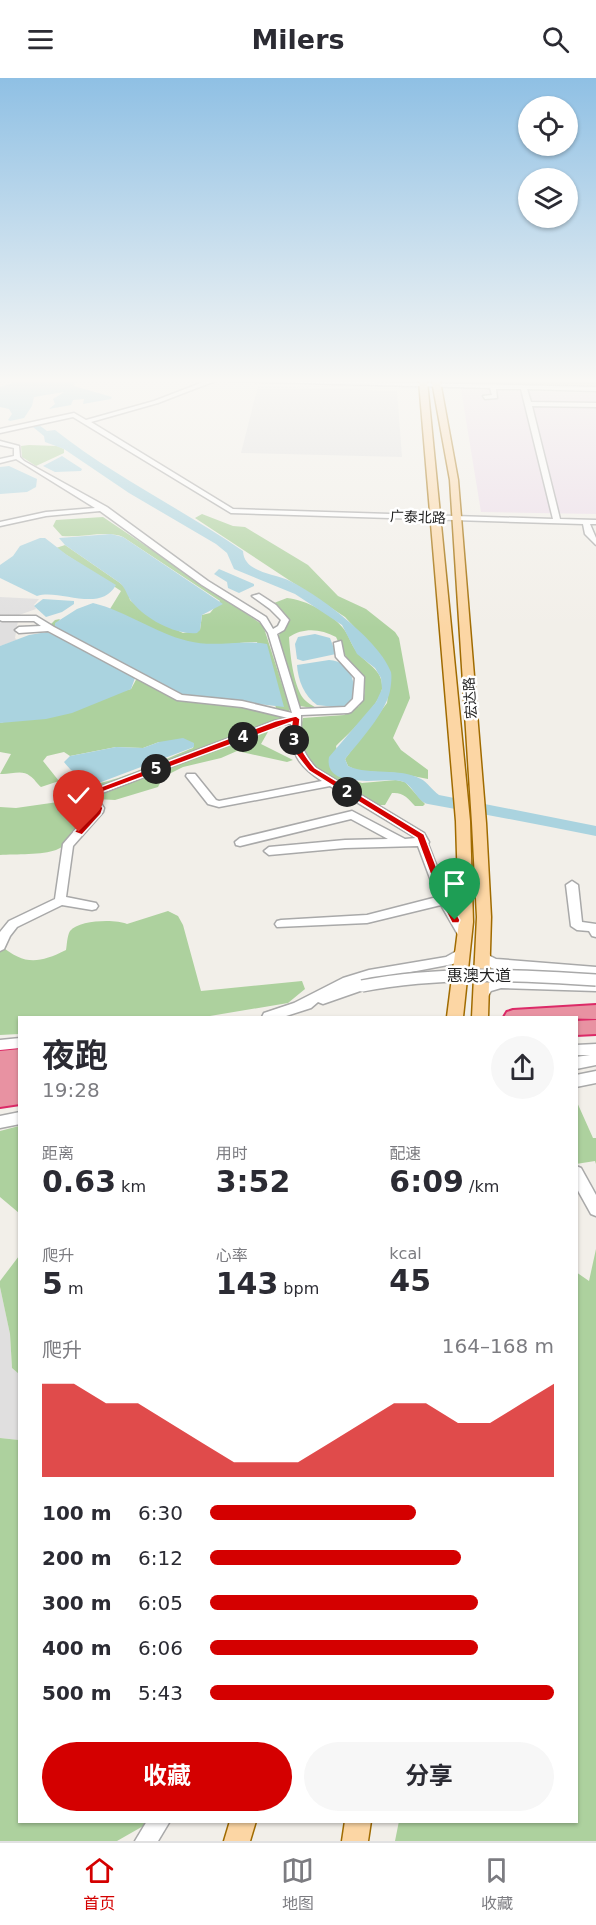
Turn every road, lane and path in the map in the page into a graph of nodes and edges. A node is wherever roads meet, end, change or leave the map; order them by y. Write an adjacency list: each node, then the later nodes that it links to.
1 (27, 463): 7 (street)
2 (153, 463): 8 (street, 广泰北路)
3 (432, 463): 9 (main road, 宏达路)
4 (451, 463): 10 (main road, 宏达路)
5 (543, 463): 12 (street)
6 (561, 498): 12 (street)
7 (104, 509): 15 (street); 21 (street)
8 (420, 517): 9 (street); 9 (street)
9 (437, 517): 10 (main road); 10 (main road); 38 (main road, 宏达路)
10 (457, 518): 11 (street); 11 (street); 40 (main road, 宏达路)
11 (472, 519): 12 (street)
12 (561, 521): 13 (street)
13 (586, 522): 14 (street); 16 (street)
14 (596, 522)
15 (0, 524)
16 (596, 543)
17 (256, 596): 21 (street)
18 (0, 618): 19 (street)
19 (49, 628): 20 (street); 23 (street)
20 (19, 630)
21 (273, 633): 23 (street)
22 (338, 643): 23 (street)
23 (296, 716): 25 (street); 26 (street)
24 (191, 776): 25 (street)
25 (332, 782): 30 (street)
26 (98, 791): 27 (street); 34 (street)
27 (83, 797)
28 (240, 842): 29 (street)
29 (402, 842): 30 (street); 31 (street)
30 (424, 842): 33 (street)
31 (269, 851)
32 (572, 885): 37 (street)
33 (444, 900): 36 (street); 38 (street)
34 (60, 901): 35 (street); 39 (street)
35 (92, 906)
36 (281, 924)
37 (596, 933)
38 (464, 943): 45 (street); 48 (main road, 宏达路)
39 (0, 946)
40 (483, 951): 41 (street); 44 (main road, 宏达路)
41 (596, 972)
42 (596, 980): 45 (street, 惠澳大道, bridge)
43 (596, 986): 44 (street)
44 (481, 997): 49 (main road, 宏达路)
45 (299, 1006): 47 (street)
46 (596, 1012): 50 (highway)
47 (271, 1016)
48 (455, 1016)
49 (480, 1016)
50 (530, 1016)
51 (596, 1027): 52 (highway)
52 (578, 1028)
53 (18, 1043): 54 (street)
54 (0, 1045)
55 (596, 1049): 56 (street)
56 (578, 1050)
57 (18, 1057): 58 (highway)
58 (0, 1059)
59 (18, 1069): 60 (highway)
60 (0, 1072)
61 (596, 1077): 62 (street)
62 (578, 1081)
63 (18, 1082): 64 (highway)
64 (0, 1084)
65 (18, 1096): 66 (highway)
66 (0, 1100)
67 (18, 1118): 68 (street)
68 (0, 1122)
69 (578, 1177): 70 (street)
70 (596, 1209)
71 (158, 1823): 75 (street)
72 (242, 1823): 76 (main road)
73 (350, 1823): 77 (main road)
74 (358, 1823): 77 (main road)
75 (146, 1841)
76 (237, 1841)
77 (355, 1841)

